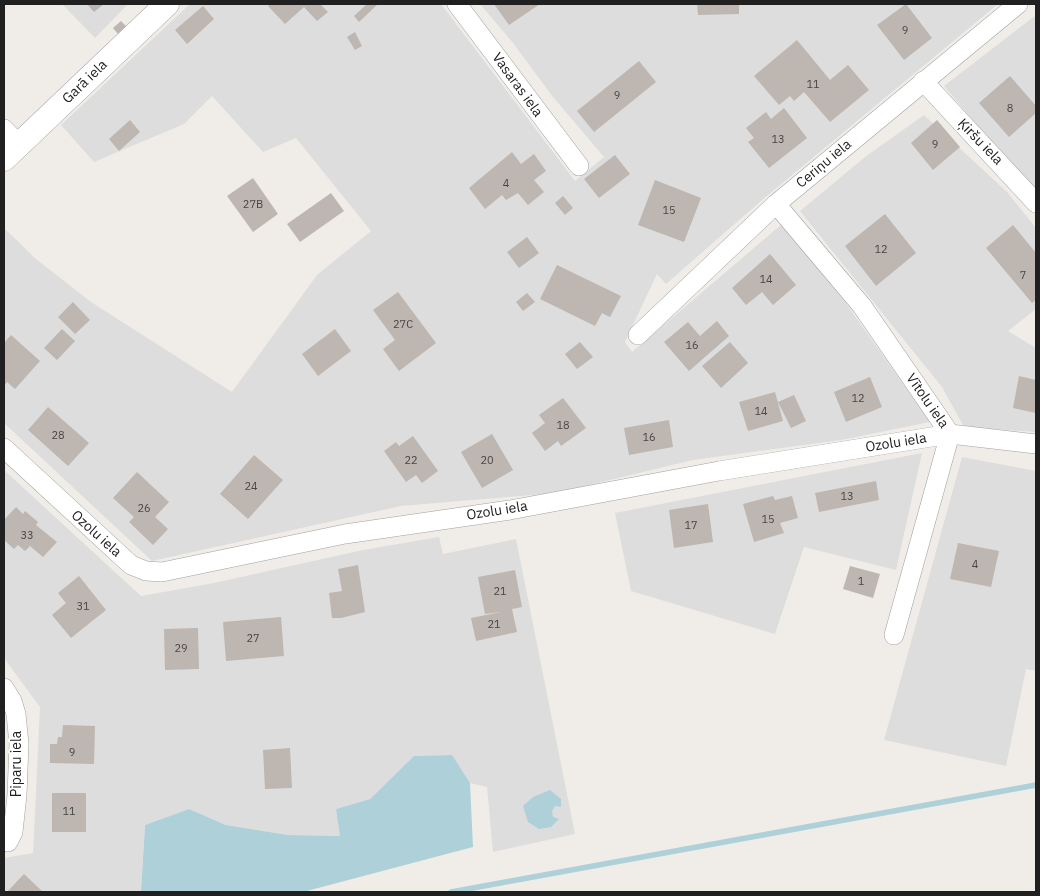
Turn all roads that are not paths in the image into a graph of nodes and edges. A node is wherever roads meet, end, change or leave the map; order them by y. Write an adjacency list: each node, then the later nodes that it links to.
1 (167, 4): 5 (street, Garā iela)
2 (457, 4): 6 (street, Vasaras iela)
3 (1018, 4): 4 (street, Ceriņu iela)
4 (923, 81): 7 (street, Ķiršu iela); 8 (street, Ceriņu iela)
5 (9, 144)
6 (579, 166)
7 (1036, 203)
8 (776, 204): 9 (street, Ceriņu iela); 10 (street, Vītolu iela)
9 (638, 334)
10 (950, 434): 11 (street, Ozolu iela); 12 (street, Ozolu iela); 13 (street, Vītolu iela)
11 (1036, 444)
12 (4, 448)
13 (894, 635)
14 (4, 688): 15 (street, Piparu iela)
15 (8, 842)

